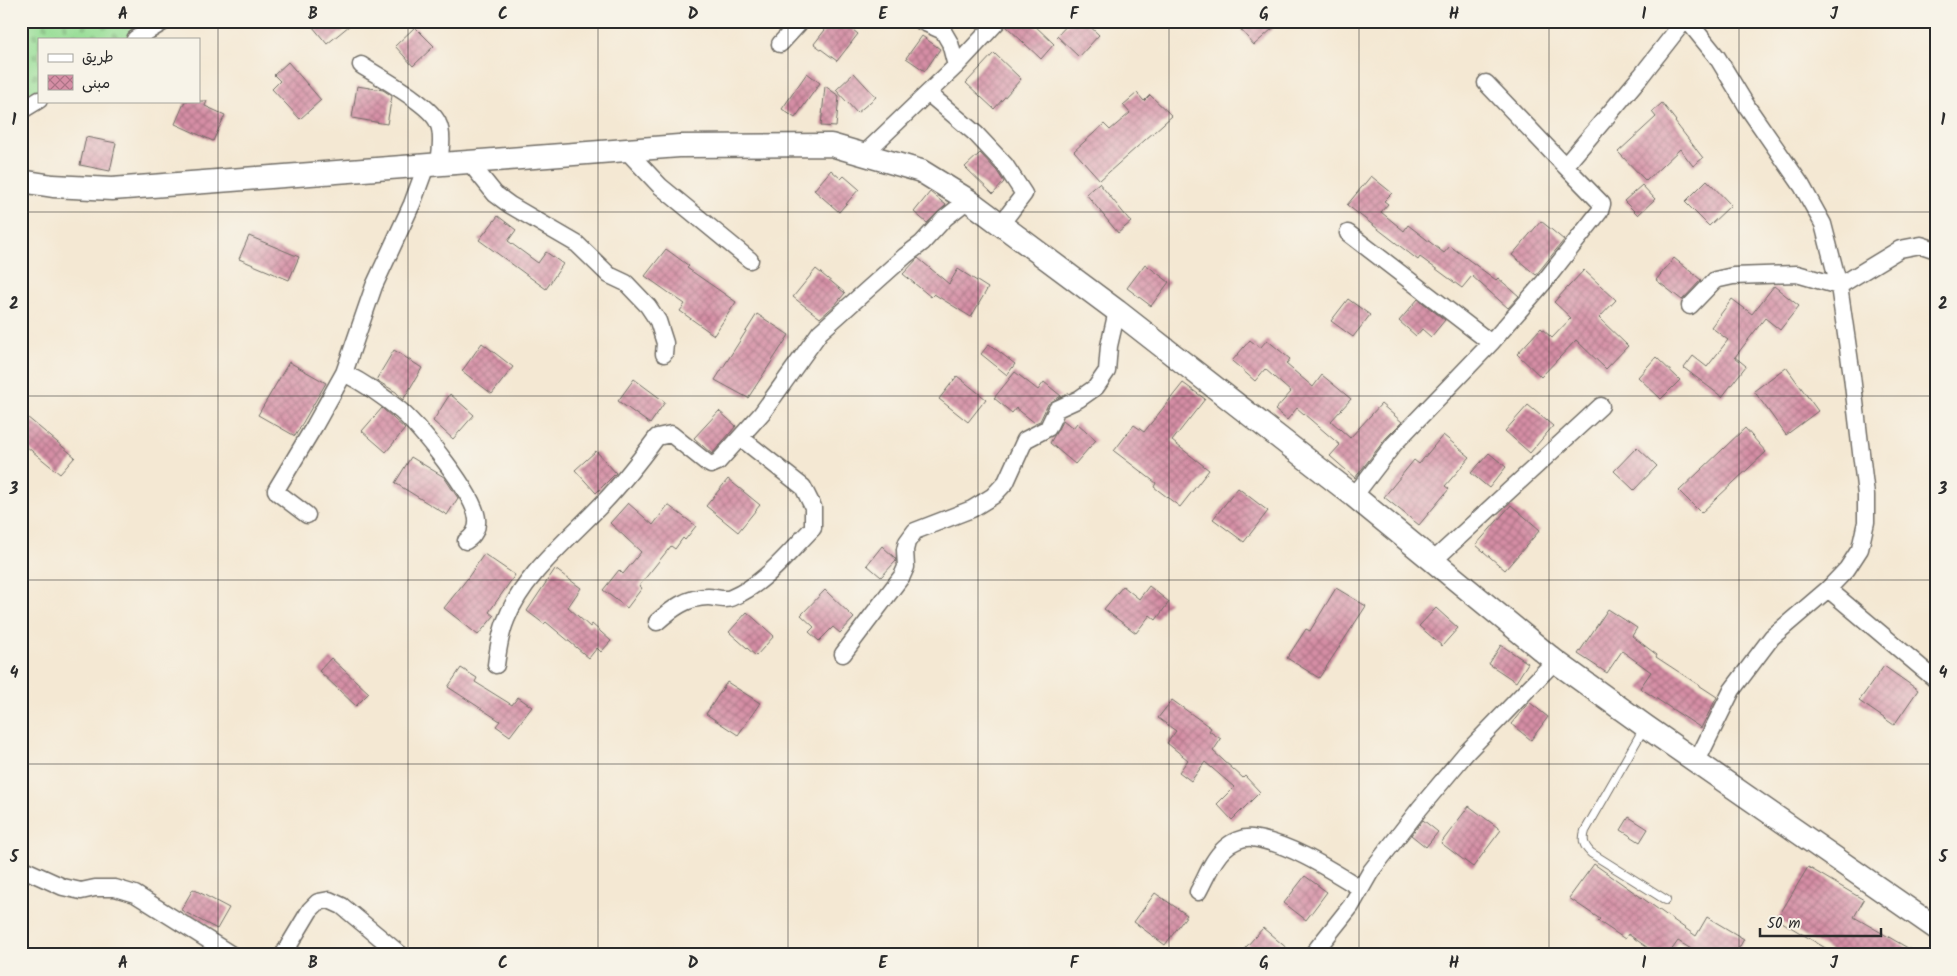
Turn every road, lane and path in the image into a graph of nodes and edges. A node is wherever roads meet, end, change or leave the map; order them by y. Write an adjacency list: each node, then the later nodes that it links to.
1 (165, 21): 8 (street)
2 (801, 21): 9 (street)
3 (921, 21): 7 (street)
4 (998, 21): 11 (street)
5 (1684, 21): 20 (street)
6 (1688, 21): 27 (street)
7 (943, 26): 11 (street)
8 (137, 38)
9 (780, 44)
10 (361, 65): 19 (street)
11 (956, 66): 13 (street)
12 (1486, 83): 20 (street)
13 (928, 93): 17 (street); 23 (street)
14 (38, 101): 15 (street)
15 (21, 112)
16 (626, 150): 17 (street); 18 (street); 26 (street)
17 (864, 154): 22 (street)
18 (470, 163): 19 (street); 31 (street)
19 (433, 166): 21 (street); 32 (street)
20 (1565, 166): 30 (street)
21 (21, 181)
22 (968, 200): 23 (street); 34 (street)
23 (1001, 224): 29 (street)
24 (1348, 233): 30 (street)
25 (1936, 250): 27 (street)
26 (750, 260)
27 (1839, 286): 28 (street); 39 (street)
28 (1690, 306)
29 (1117, 311): 35 (street); 41 (street)
30 (1491, 343): 35 (street)
31 (664, 354)
32 (344, 373): 36 (street); 37 (street)
33 (1601, 406): 38 (street)
34 (741, 438): 40 (street); 43 (street)
35 (1354, 496): 38 (street)
36 (306, 515)
37 (466, 541)
38 (1433, 561): 42 (street)
39 (1828, 589): 44 (street); 46 (street)
40 (657, 622)
41 (843, 654)
42 (1555, 661): 45 (street); 48 (street)
43 (496, 665)
44 (1936, 680)
45 (1645, 726): 46 (street); 50 (lane)
46 (1697, 761): 51 (street)
47 (21, 868): 52 (street)
48 (1360, 888): 49 (street); 55 (street)
49 (1198, 892)
50 (1666, 900)
51 (1936, 928)
52 (232, 955)
53 (283, 955): 54 (street)
54 (401, 955)
55 (1312, 955)

